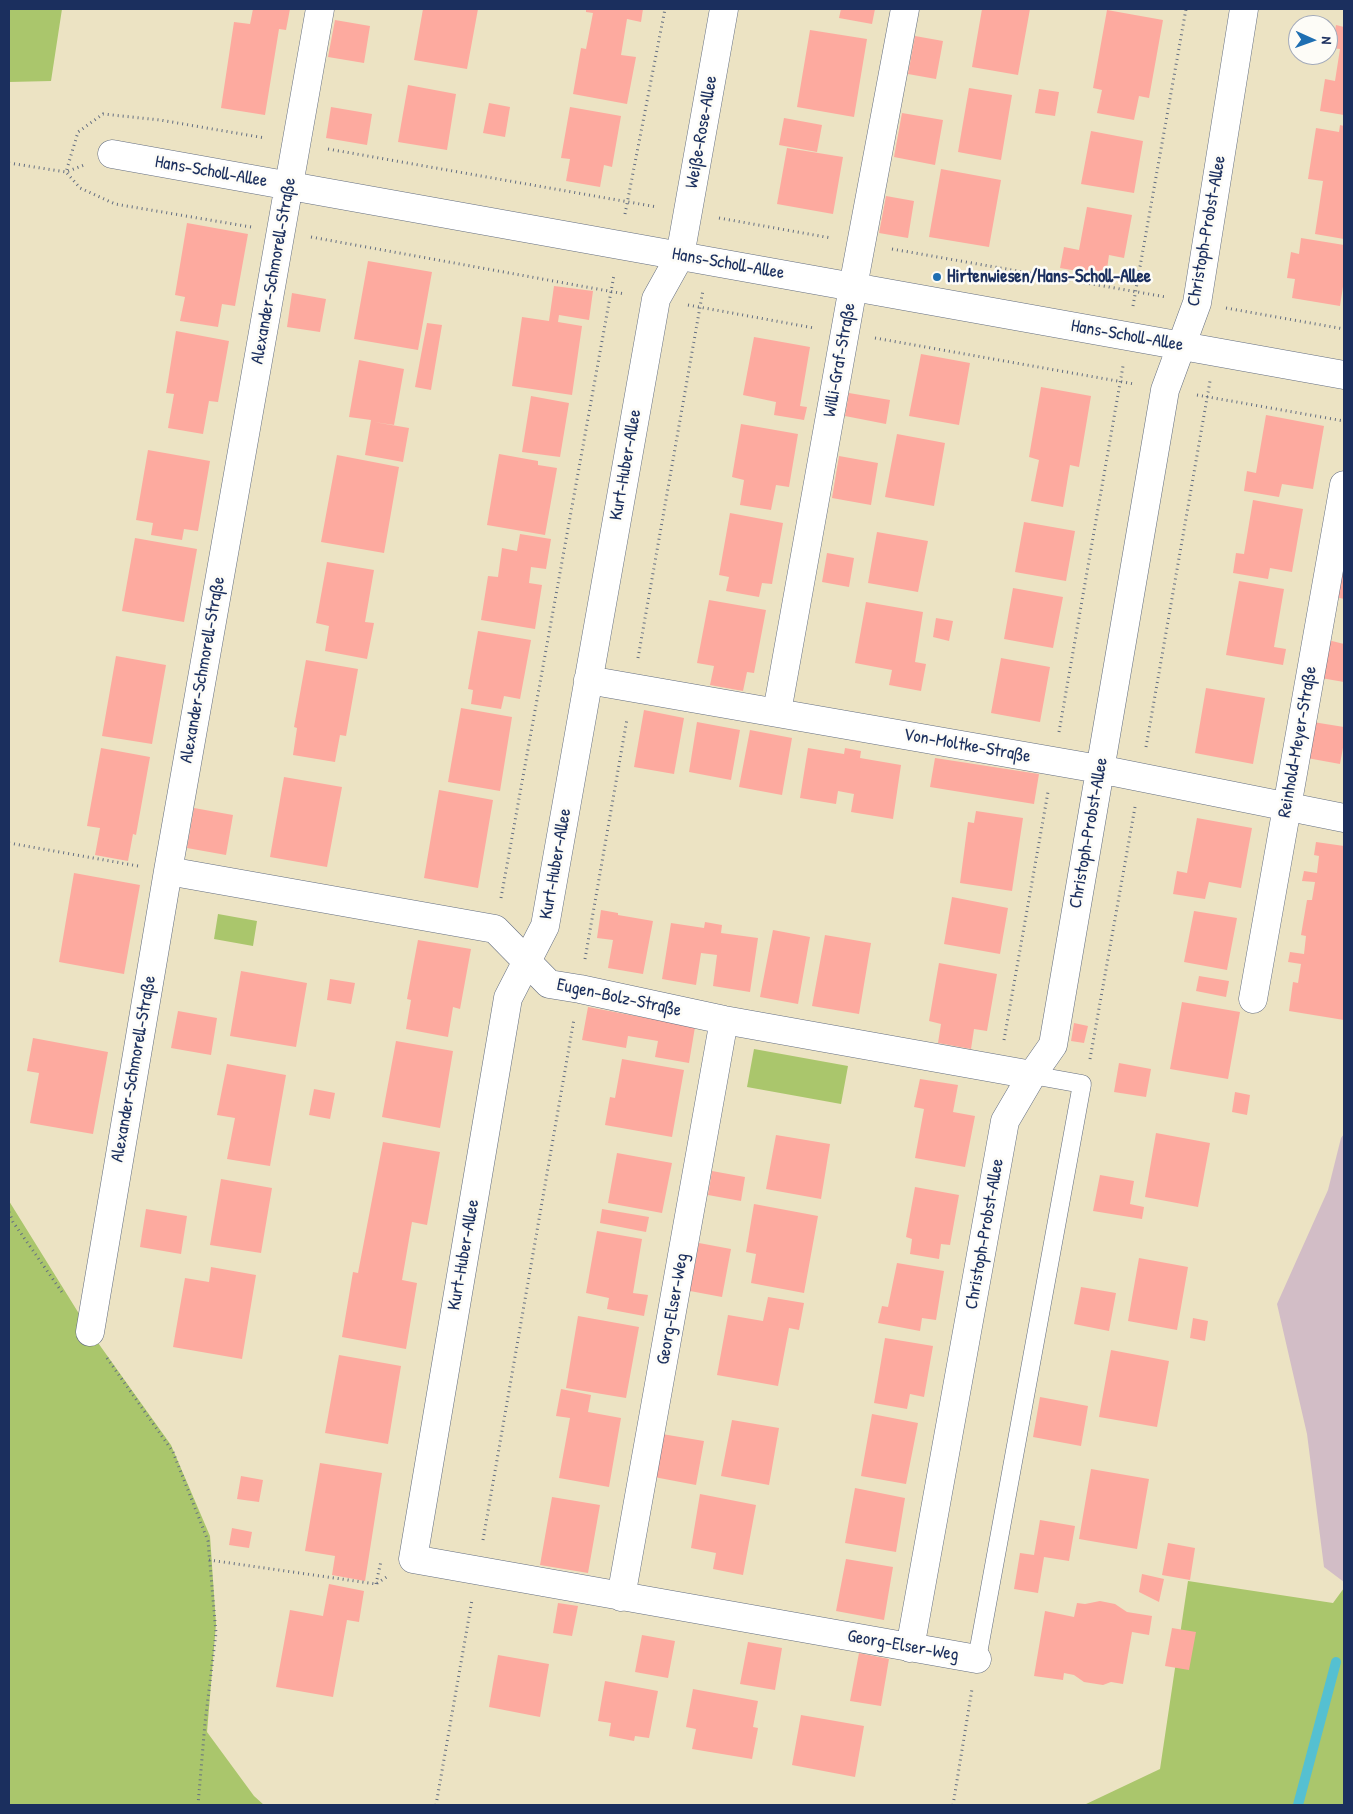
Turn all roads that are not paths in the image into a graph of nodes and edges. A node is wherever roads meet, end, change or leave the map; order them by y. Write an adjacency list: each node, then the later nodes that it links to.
1 (320, 9): 6 (street, Alexander-Schmorell-Straße)
2 (724, 9): 7 (street, Weiße-Rose-Allee)
3 (905, 9): 8 (street, Willi-Graf-Straße)
4 (1244, 9): 9 (street, Christoph-Probst-Allee)
5 (112, 154): 6 (street, Hans-Scholl-Allee)
6 (289, 186): 7 (street, Hans-Scholl-Allee); 17 (street, Alexander-Schmorell-Straße)
7 (680, 256): 8 (street, Hans-Scholl-Allee); 12 (street, Kurt-Huber-Allee)
8 (853, 287): 9 (street, Hans-Scholl-Allee); 13 (street, Willi-Graf-Straße)
9 (1182, 346): 10 (street, Hans-Scholl-Allee); 14 (street, Christoph-Probst-Allee)
10 (1344, 375)
11 (1344, 485): 15 (street, Reinhold-Meyer-Straße)
12 (588, 680): 13 (street, Von-Moltke-Straße); 18 (street, Kurt-Huber-Allee)
13 (777, 712): 14 (street, Von-Moltke-Straße)
14 (1099, 769): 15 (street, Von-Moltke-Straße); 21 (street, Christoph-Probst-Allee)
15 (1287, 807): 16 (street, Von-Moltke-Straße); 19 (street, Reinhold-Meyer-Straße)
16 (1344, 818)
17 (168, 871): 18 (street, Eugen-Bolz-Straße); 22 (street, Alexander-Schmorell-Straße)
18 (528, 961): 20 (street, Eugen-Bolz-Straße); 23 (street, Kurt-Huber-Allee)
19 (1253, 999)
20 (724, 1020): 21 (street, Eugen-Bolz-Straße); 24 (street, Georg-Elser-Weg)
21 (1032, 1076): 25 (street, Christoph-Probst-Allee); 26 (lane)
22 (90, 1332)
23 (413, 1559): 24 (street, Georg-Elser-Weg)
24 (621, 1597): 25 (street, Georg-Elser-Weg)
25 (910, 1648): 26 (street, Georg-Elser-Weg)
26 (977, 1659)

